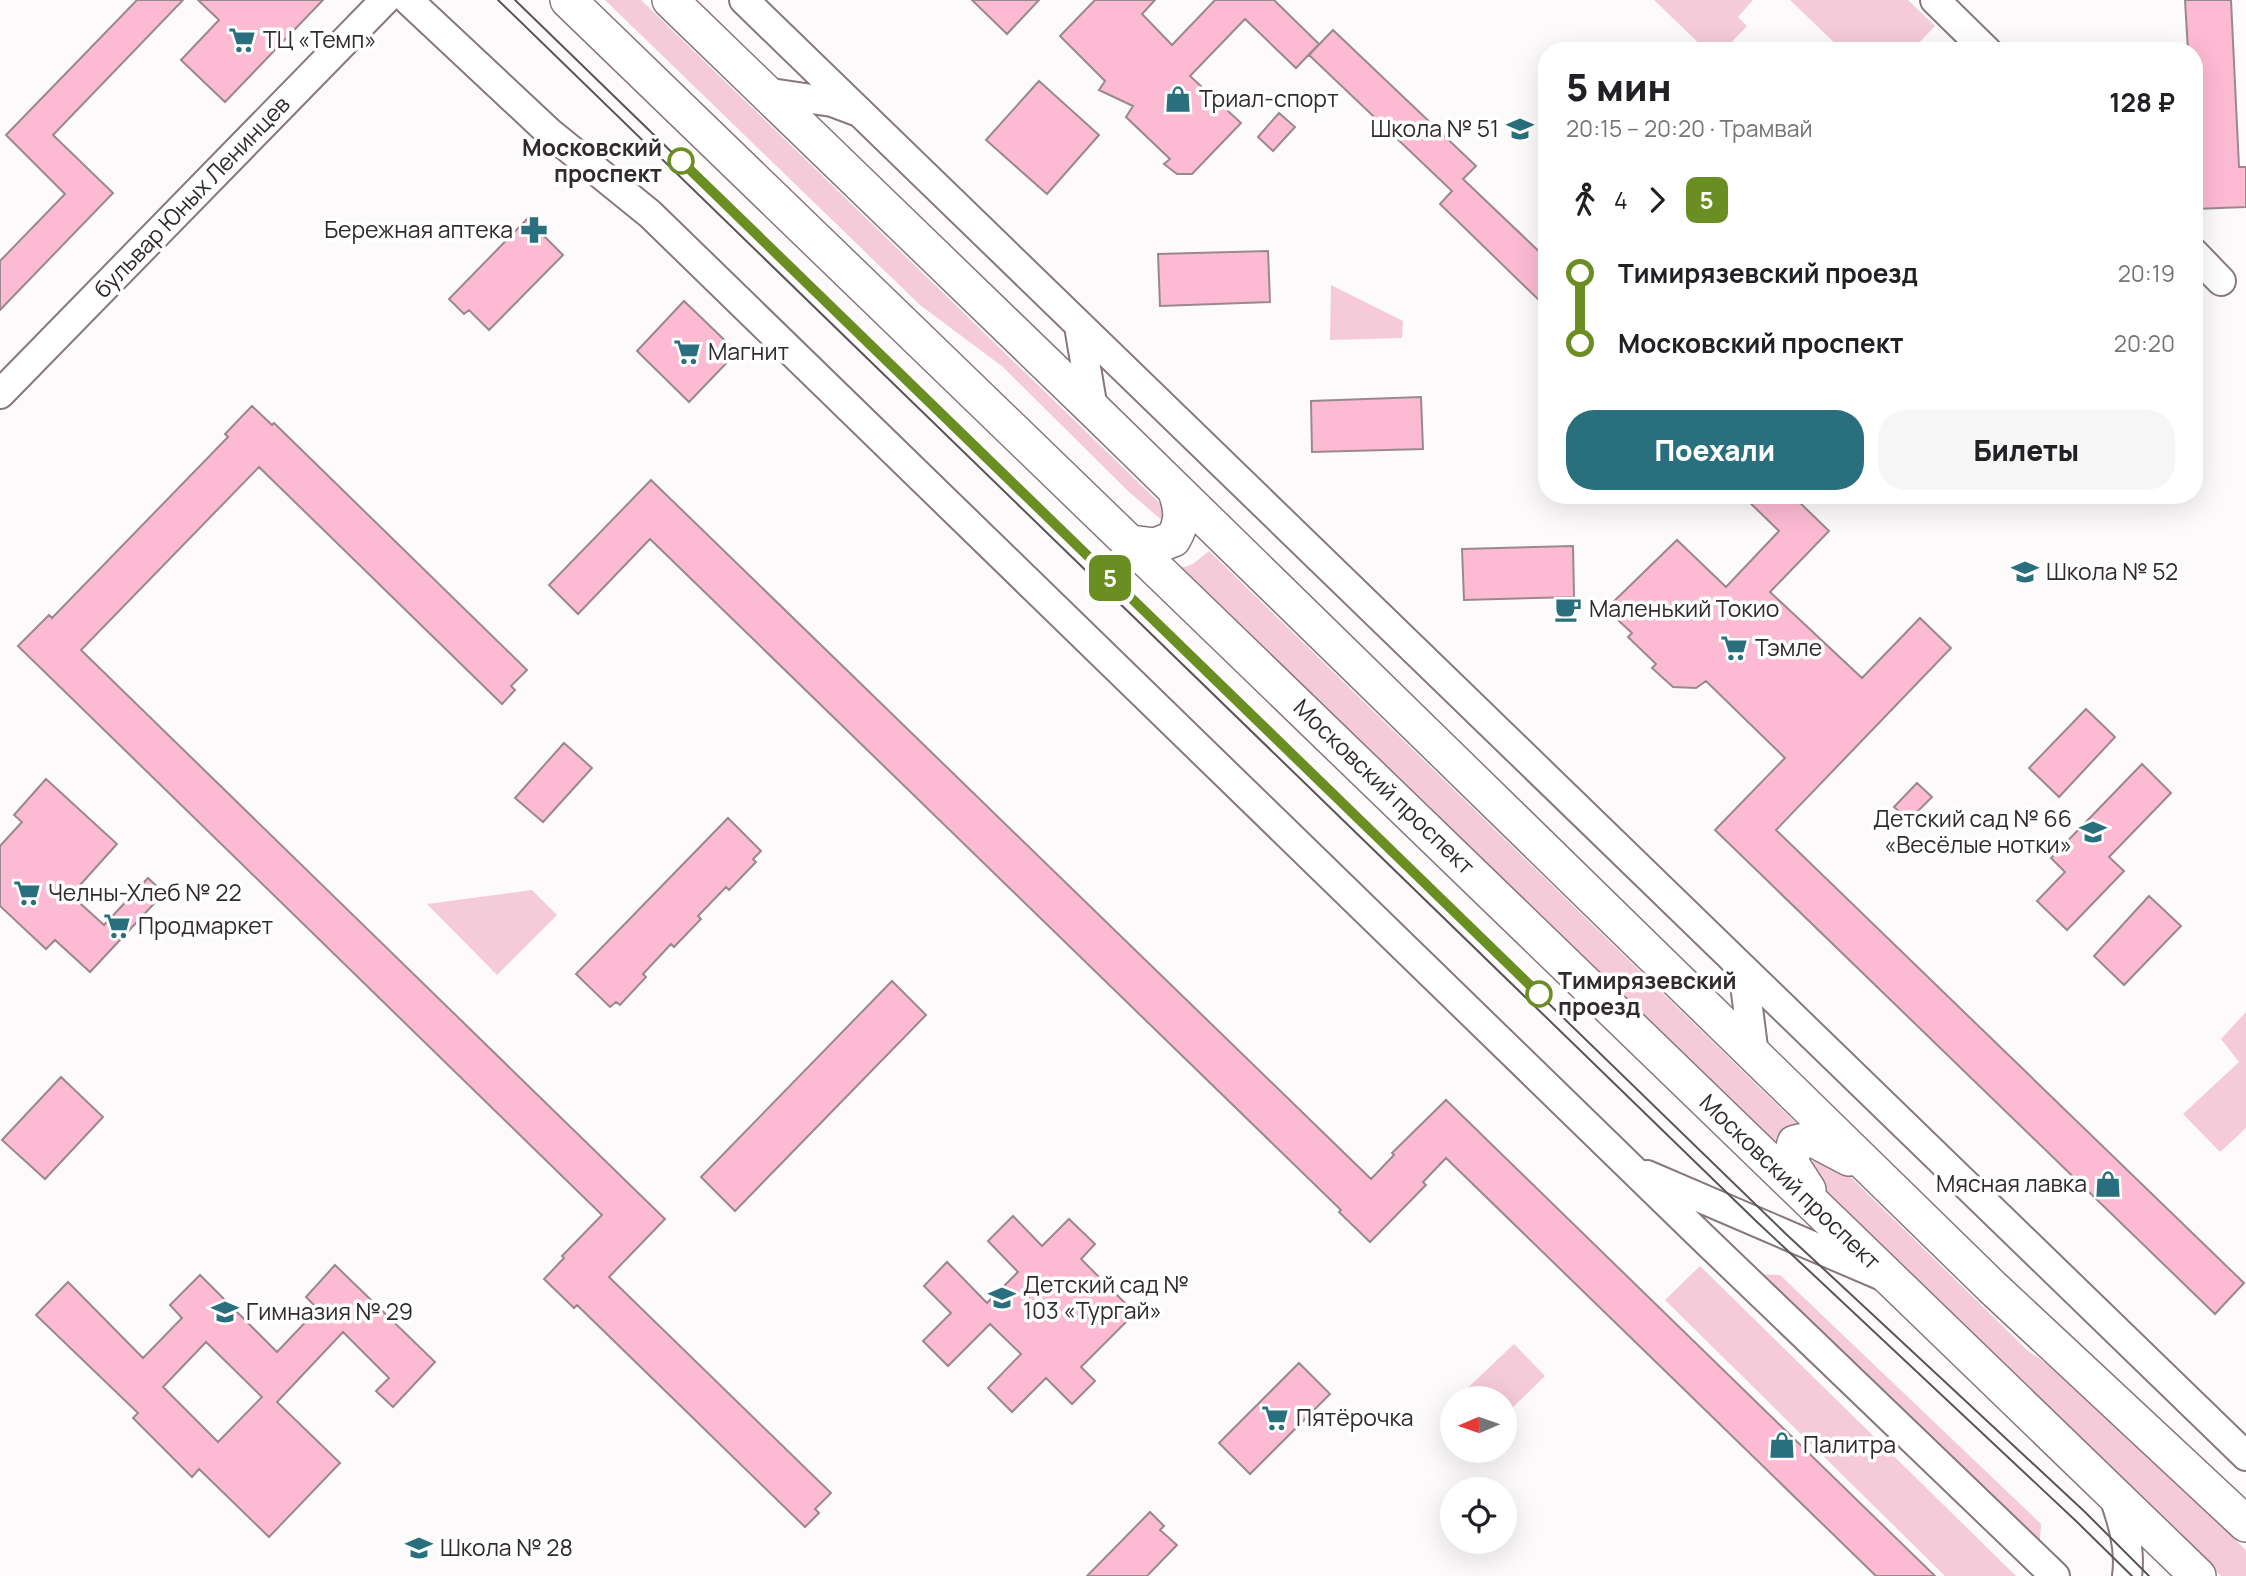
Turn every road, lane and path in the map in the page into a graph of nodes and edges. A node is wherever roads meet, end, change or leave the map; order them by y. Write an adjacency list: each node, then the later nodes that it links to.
1 (385, 0): 13 (street, бульвар Юных Ленинцев)
2 (408, 0): 19 (street)
3 (568, 0): 16 (main road, Московский проспект)
4 (670, 0): 8 (main road)
5 (744, 0): 9 (street)
6 (1935, 0): 7 (street)
7 (1978, 42)
8 (764, 92): 9 (street); 14 (main road)
9 (859, 112): 12 (street)
10 (2203, 262): 11 (street)
11 (2221, 281)
12 (1079, 326): 14 (street); 17 (street)
13 (0, 394)
14 (1093, 409): 15 (main road)
15 (1174, 489): 16 (main road); 18 (main road)
16 (1131, 543): 21 (main road, Московский проспект)
17 (1743, 969): 18 (street); 23 (street)
18 (1754, 1055): 20 (main road)
19 (1632, 1169): 22 (street); 26 (street)
20 (1871, 1169): 21 (main road); 25 (main road)
21 (1824, 1214): 22 (main road, Московский проспект)
22 (1890, 1280): 24 (main road, Московский проспект)
23 (2246, 1456)
24 (2113, 1494): 27 (street); 28 (main road, Московский проспект)
25 (2242, 1512)
26 (2055, 1576)
27 (2127, 1576)
28 (2198, 1576)

